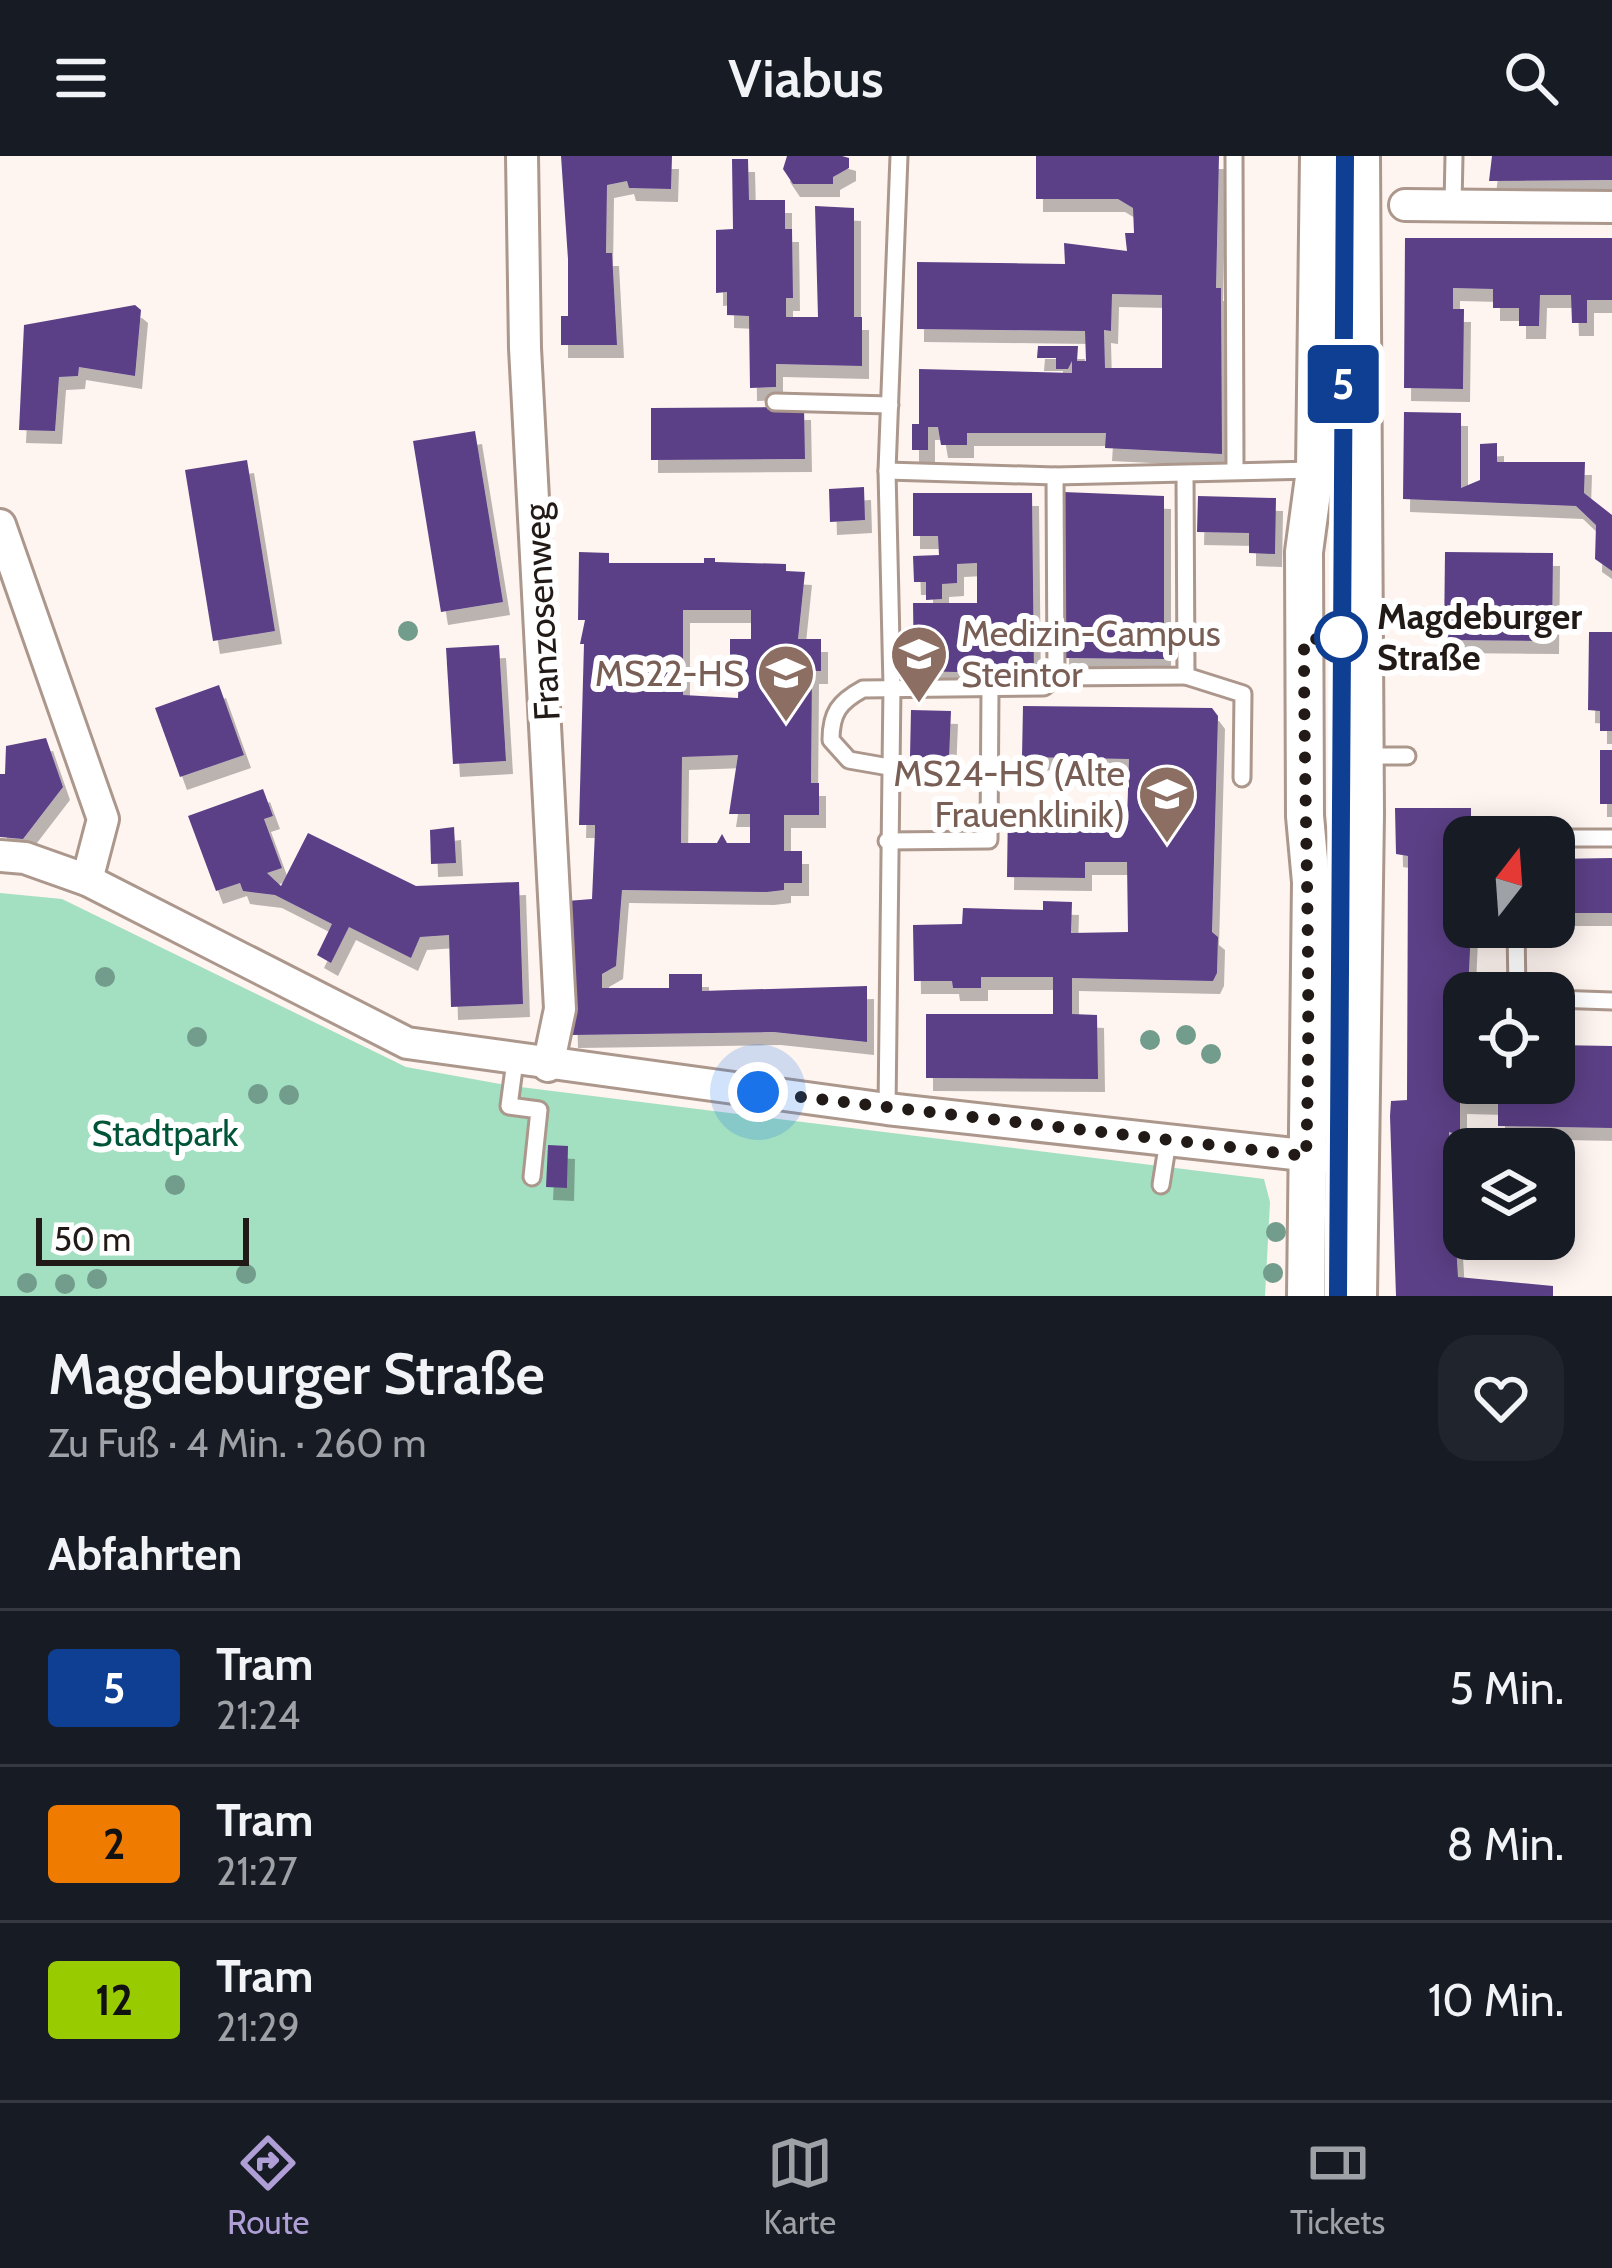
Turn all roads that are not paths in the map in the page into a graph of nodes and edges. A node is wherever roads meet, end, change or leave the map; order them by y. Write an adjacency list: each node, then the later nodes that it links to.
1 (522, 156): 34 (street, Franzosenweg)
2 (899, 156): 11 (lane)
3 (1234, 156): 13 (lane)
4 (1319, 156): 12 (street)
5 (1361, 156): 22 (street)
6 (1454, 156): 8 (lane)
7 (1405, 205): 8 (street)
8 (1453, 205): 9 (street)
9 (1612, 207)
10 (775, 402): 11 (lane)
11 (890, 405): 14 (lane)
12 (1315, 470): 13 (lane); 37 (street)
13 (1235, 471): 15 (lane)
14 (887, 472): 16 (lane); 20 (lane)
15 (1185, 474): 16 (lane); 18 (lane)
16 (1055, 476): 19 (lane)
17 (0, 525): 30 (street)
18 (1186, 676): 19 (lane); 25 (lane)
19 (1056, 677): 21 (lane)
20 (892, 686): 21 (lane); 24 (lane); 24 (lane)
21 (990, 688): 28 (lane)
22 (1363, 756): 23 (lane); 38 (street)
23 (1407, 756)
24 (889, 767): 28 (lane)
25 (1242, 778)
26 (1575, 838): 27 (lane)
27 (1612, 838)
28 (887, 841): 35 (lane)
29 (0, 856): 30 (street)
30 (87, 880): 33 (street)
31 (1575, 1000): 32 (lane)
32 (1612, 1001)
33 (515, 1061): 34 (street); 39 (lane)
34 (548, 1066): 35 (street)
35 (887, 1108): 36 (street)
36 (1168, 1141): 37 (street); 40 (lane)
37 (1306, 1156): 38 (street); 41 (street)
38 (1357, 1161): 42 (street)
39 (532, 1177)
40 (1161, 1185)
41 (1306, 1296)
42 (1358, 1296)

